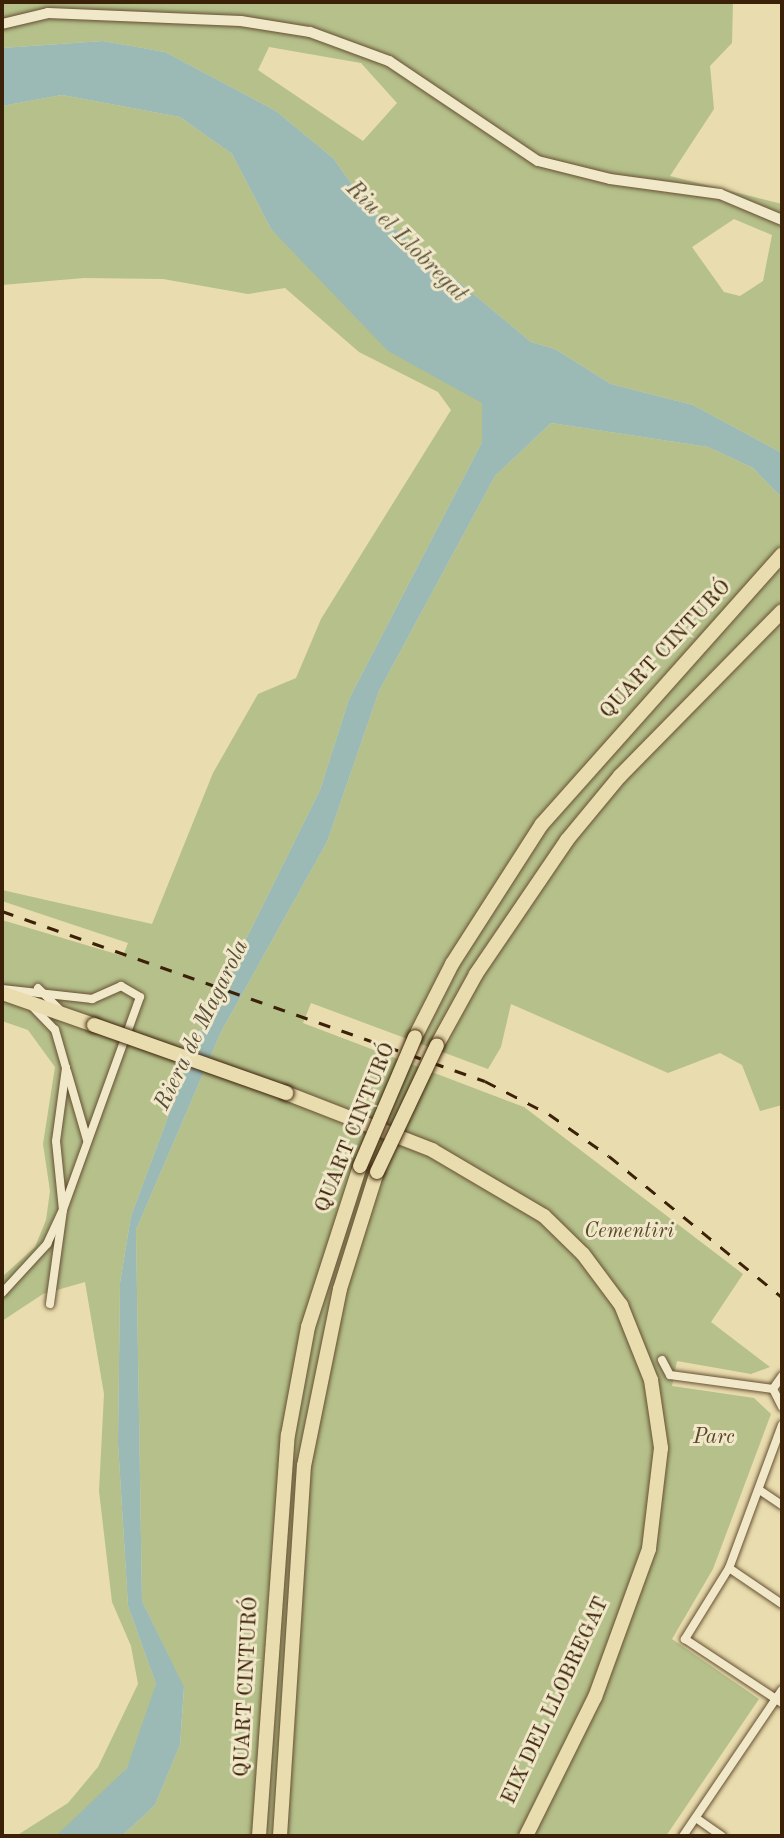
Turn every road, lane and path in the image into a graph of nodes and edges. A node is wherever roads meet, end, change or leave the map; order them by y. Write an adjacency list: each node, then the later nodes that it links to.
1 (2, 24): 2 (street)
2 (782, 220)
3 (782, 555): 28 (highway, QUART CINTURÓ, bridge)
4 (782, 611): 29 (highway, QUART CINTURÓ, bridge)
5 (38, 988): 6 (street); 8 (street); 11 (street)
6 (2, 991): 7 (highway, EIX DEL LLOBREGAT)
7 (27, 1001): 8 (highway, EIX DEL LLOBREGAT); 9 (street)
8 (68, 1015): 9 (street); 12 (highway, EIX DEL LLOBREGAT, bridge)
9 (55, 1030): 10 (street)
10 (66, 1068): 11 (street); 13 (street)
11 (87, 1140): 13 (street)
12 (489, 1182): 30 (highway, EIX DEL LLOBREGAT); 31 (highway, EIX DEL LLOBREGAT)
13 (64, 1210): 14 (street); 15 (street)
14 (2, 1293)
15 (50, 1304)
16 (662, 1360): 18 (street)
17 (782, 1376): 18 (street)
18 (773, 1389): 19 (street)
19 (782, 1407)
20 (782, 1425): 21 (street)
21 (761, 1490): 22 (street); 23 (street)
22 (782, 1505)
23 (729, 1568): 24 (street); 26 (street)
24 (782, 1604)
25 (782, 1690): 26 (street)
26 (779, 1701): 27 (street)
27 (696, 1818): 32 (street); 33 (street)
28 (259, 1836)
29 (280, 1836)
30 (518, 1836)
31 (526, 1836)
32 (684, 1836)
33 (722, 1836)

